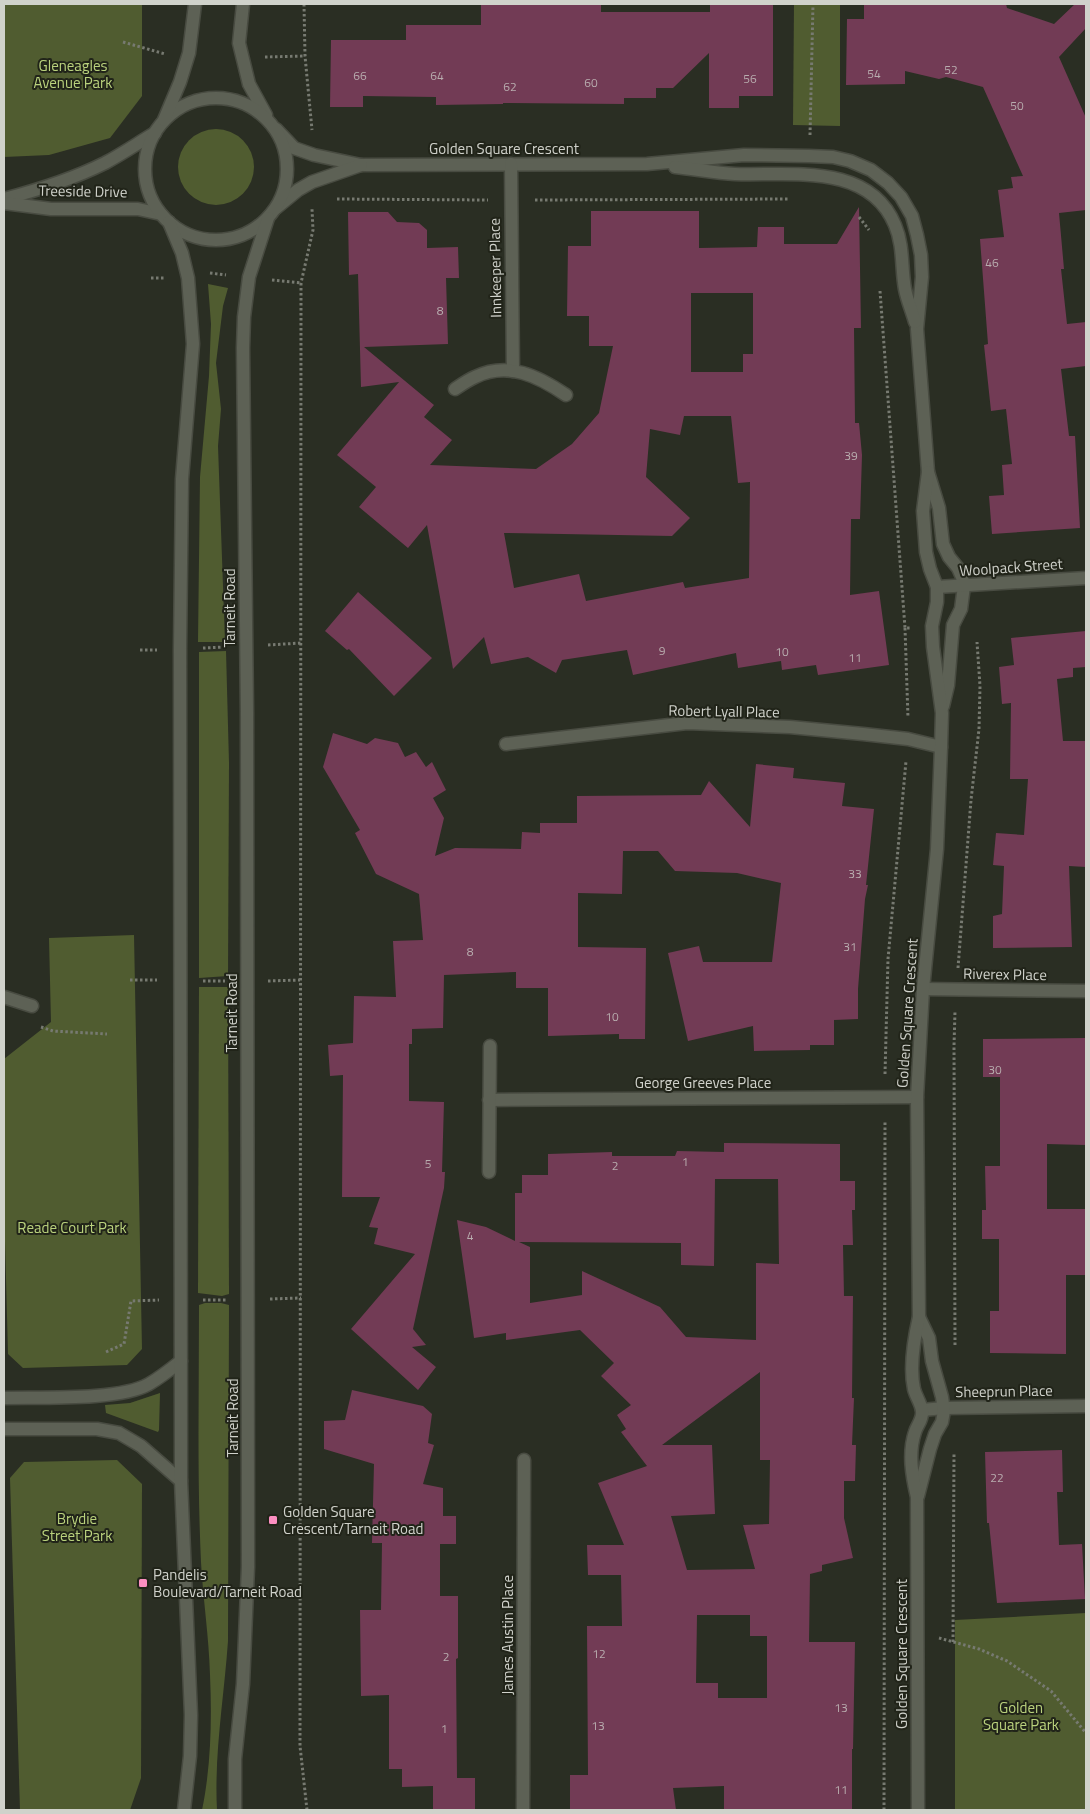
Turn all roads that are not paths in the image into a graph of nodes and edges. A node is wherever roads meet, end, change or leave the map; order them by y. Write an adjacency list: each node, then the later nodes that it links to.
1 (195, 4): 3 (street)
2 (243, 4): 4 (street)
3 (162, 123): 4 (street); 5 (street)
4 (273, 126): 8 (street, Golden Square Crescent); 11 (street)
5 (155, 134): 9 (street, Treeside Drive); 12 (street)
6 (510, 164): 7 (street, Golden Square Crescent); 8 (street, Golden Square Crescent); 15 (street, Innkeeper Place)
7 (647, 164): 14 (street, Golden Square Crescent); 14 (street, Golden Square Crescent)
8 (361, 165): 11 (street, Golden Square Crescent)
9 (4, 199)
10 (4, 203): 12 (street, Treeside Drive)
11 (276, 208): 13 (street)
12 (165, 218): 13 (street); 34 (street)
13 (268, 218): 44 (street, Tarneit Road)
14 (918, 329): 18 (street, Golden Square Crescent)
15 (513, 371): 16 (street); 17 (street)
16 (455, 390)
17 (566, 395)
18 (928, 472): 20 (street, Golden Square Crescent); 21 (street, Golden Square Crescent)
19 (1086, 578): 20 (street, Woolpack Street)
20 (964, 586): 21 (street, Woolpack Street); 22 (street, Golden Square Crescent)
21 (937, 587): 22 (street, Golden Square Crescent)
22 (942, 713): 24 (street, Golden Square Crescent)
23 (506, 744): 24 (street, Robert Lyall Place)
24 (941, 747): 25 (street, Golden Square Crescent)
25 (923, 989): 26 (street, Riverex Place); 30 (street, Golden Square Crescent)
26 (1086, 991)
27 (4, 997): 28 (street)
28 (32, 1006)
29 (490, 1046): 31 (street)
30 (917, 1097): 31 (street, George Greeves Place); 33 (street, Golden Square Crescent)
31 (489, 1100): 32 (street)
32 (489, 1172)
33 (919, 1317): 37 (street, Golden Square Crescent); 38 (street, Golden Square Crescent)
34 (181, 1361): 35 (street); 41 (street)
35 (4, 1398)
36 (1086, 1406): 37 (street, Sheeprun Place)
37 (944, 1408): 38 (street, Sheeprun Place); 42 (street, Golden Square Crescent)
38 (922, 1410): 42 (street, Golden Square Crescent)
39 (4, 1429): 41 (street)
40 (524, 1460): 45 (street, James Austin Place)
41 (181, 1481): 43 (street)
42 (917, 1497): 46 (street, Golden Square Crescent)
43 (184, 1810)
44 (235, 1810)
45 (523, 1810)
46 (918, 1810)

